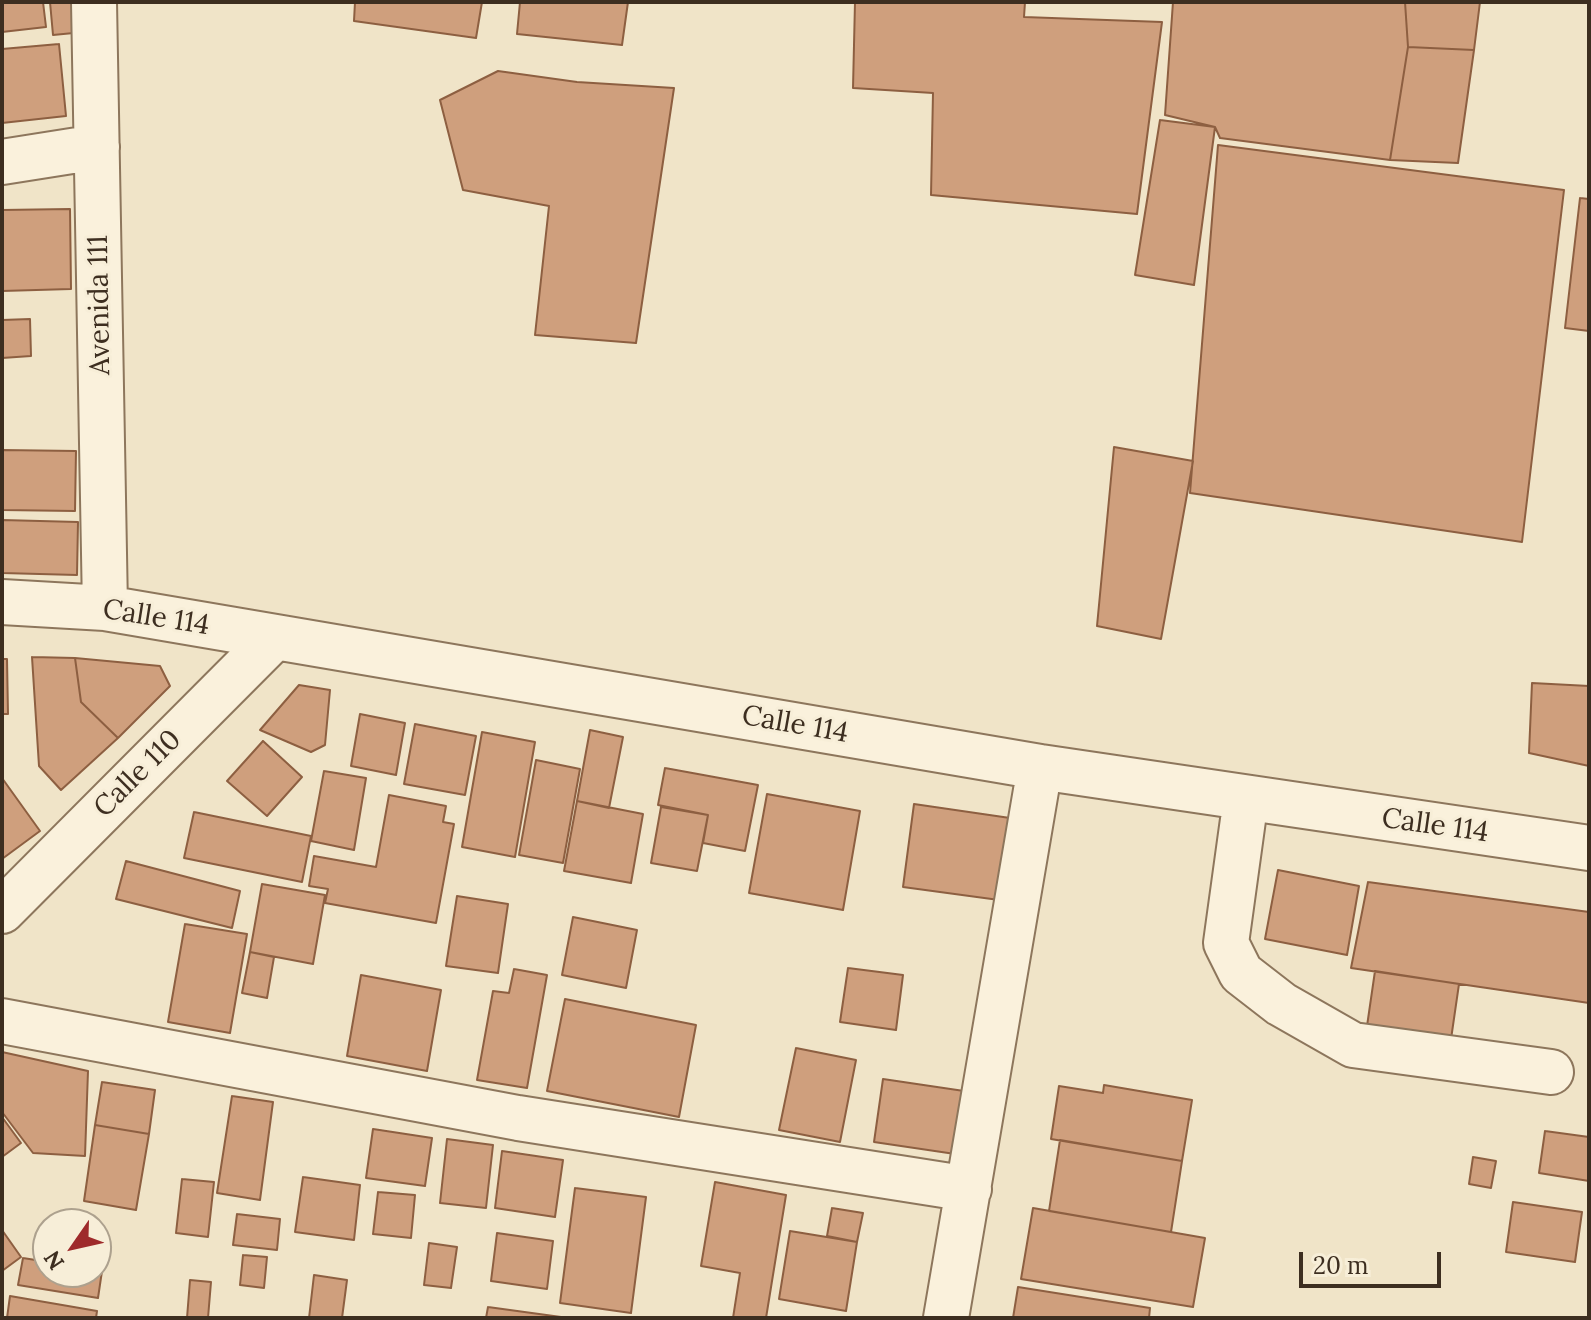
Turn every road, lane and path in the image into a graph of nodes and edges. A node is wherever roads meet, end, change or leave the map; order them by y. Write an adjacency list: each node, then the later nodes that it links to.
1 (94, 2): 2 (street, Avenida 111)
2 (97, 147): 3 (street); 5 (street, Avenida 111)
3 (2, 162)
4 (2, 602): 5 (street, Calle 114)
5 (105, 608): 6 (street, Calle 114)
6 (275, 637): 7 (street, Calle 114); 10 (street, Calle 110)
7 (1040, 767): 8 (street, Calle 114); 13 (street)
8 (1246, 798): 9 (street, Calle 114); 12 (street)
9 (1589, 848)
10 (2, 911)
11 (2, 1021): 13 (street)
12 (1551, 1072)
13 (969, 1189): 14 (street)
14 (946, 1318)

